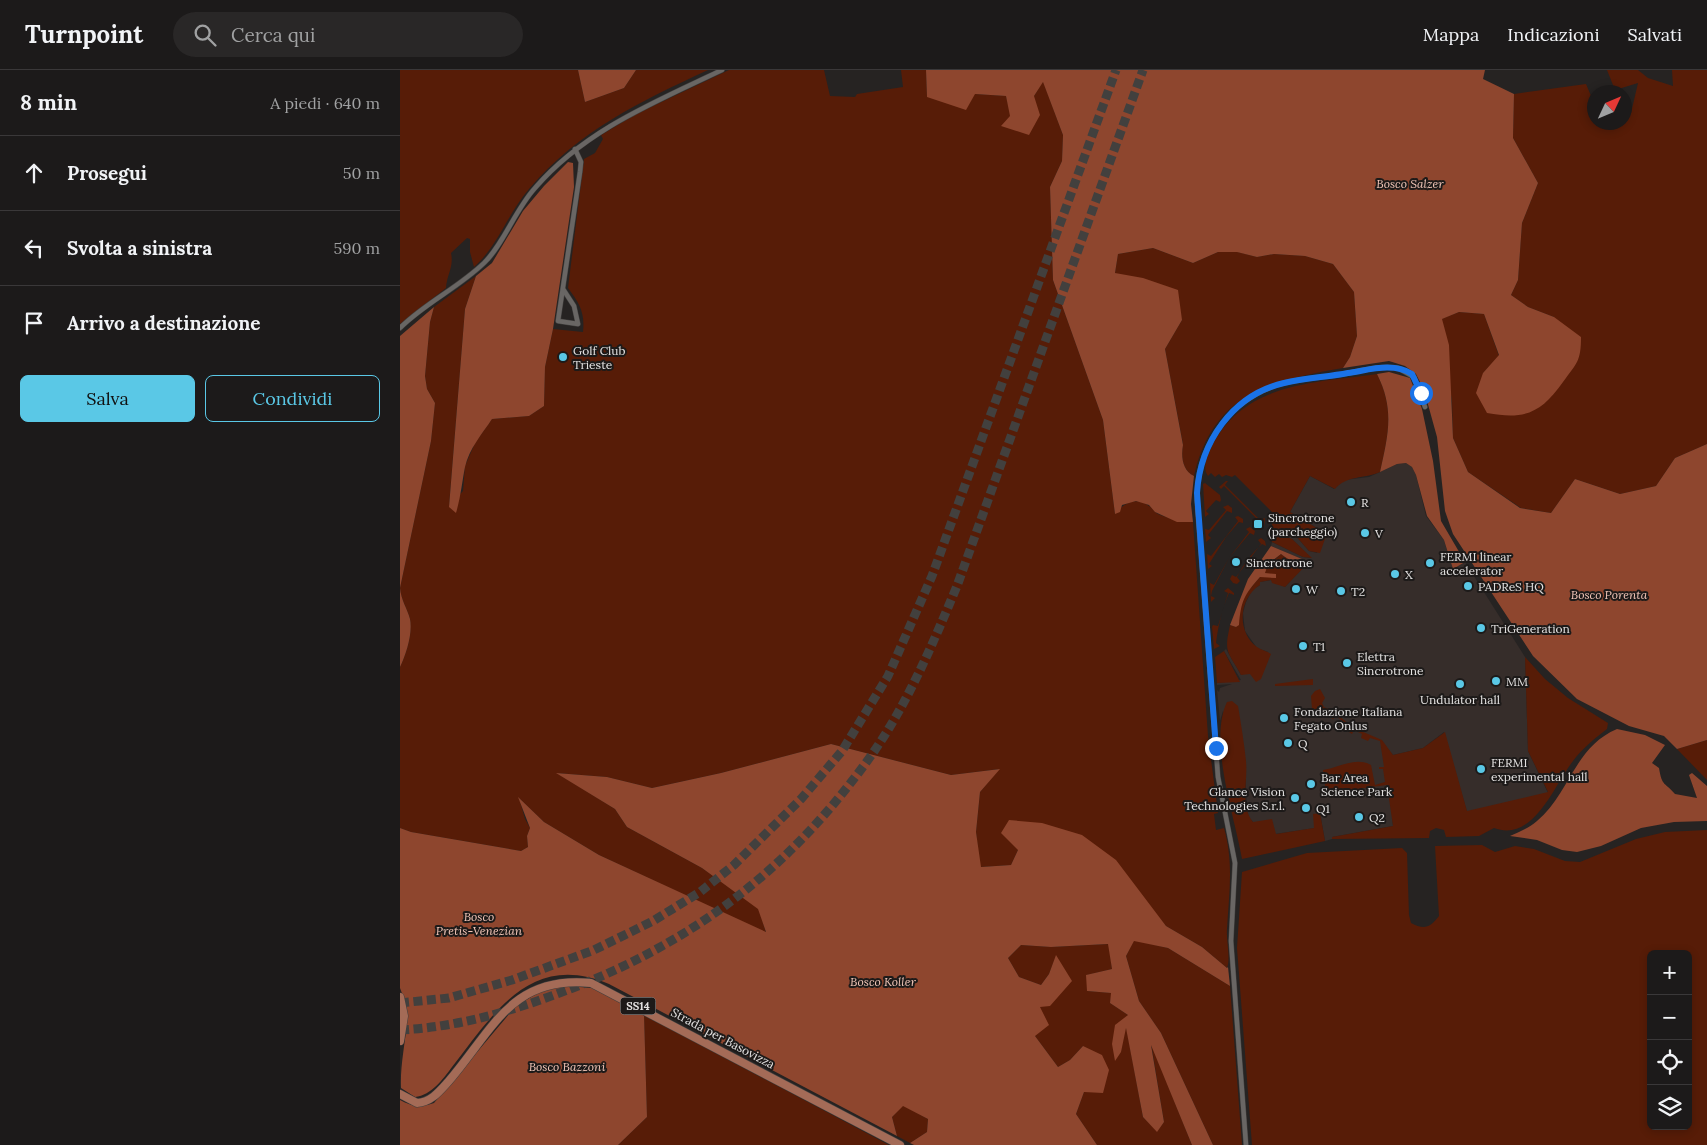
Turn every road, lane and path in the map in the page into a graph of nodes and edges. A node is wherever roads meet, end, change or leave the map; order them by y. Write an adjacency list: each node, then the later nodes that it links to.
1 (722, 70): 2 (street)
2 (575, 149): 3 (street); 4 (street)
3 (563, 289): 3 (street)
4 (400, 328)
5 (1425, 406): 10 (street)
6 (400, 996): 7 (main road)
7 (400, 1041)
8 (400, 1094): 9 (main road, Strada per Basovizza / SS14)
9 (900, 1145)
10 (1246, 1145)

